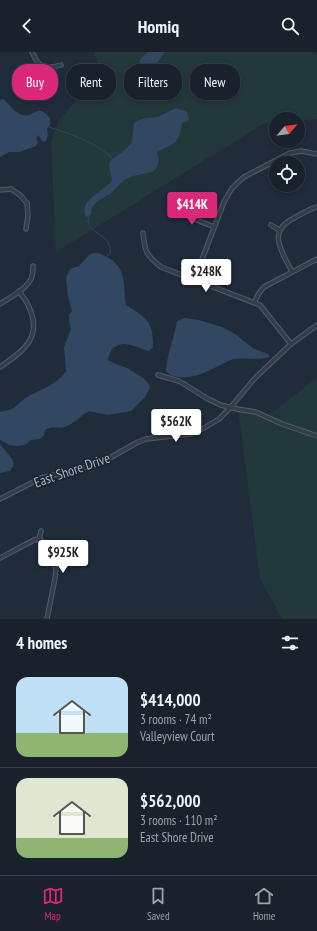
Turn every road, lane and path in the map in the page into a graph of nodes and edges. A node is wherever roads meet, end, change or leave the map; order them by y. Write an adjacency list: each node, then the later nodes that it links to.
1 (32, 52): 2 (street)
2 (61, 65)
3 (317, 154): 8 (street)
4 (0, 190): 9 (street)
5 (317, 207): 10 (street)
6 (175, 211): 8 (street)
7 (271, 225): 10 (street)
8 (214, 227): 15 (street)
9 (26, 230)
10 (279, 230): 14 (street)
11 (143, 233): 15 (street)
12 (317, 260): 14 (street)
13 (33, 266): 16 (street)
14 (292, 272): 17 (street)
15 (194, 280): 17 (street)
16 (19, 291): 18 (street); 21 (street)
17 (254, 303): 20 (street)
18 (0, 304)
19 (317, 325): 20 (street, East Shore Drive)
20 (291, 344): 23 (street, East Shore Drive)
21 (0, 366)
22 (158, 375): 23 (street)
23 (230, 408): 24 (street); 25 (street, East Shore Drive)
24 (317, 436)
25 (0, 499)
26 (40, 531): 27 (street)
27 (40, 539): 28 (street); 29 (street)
28 (0, 558)
29 (47, 619)

